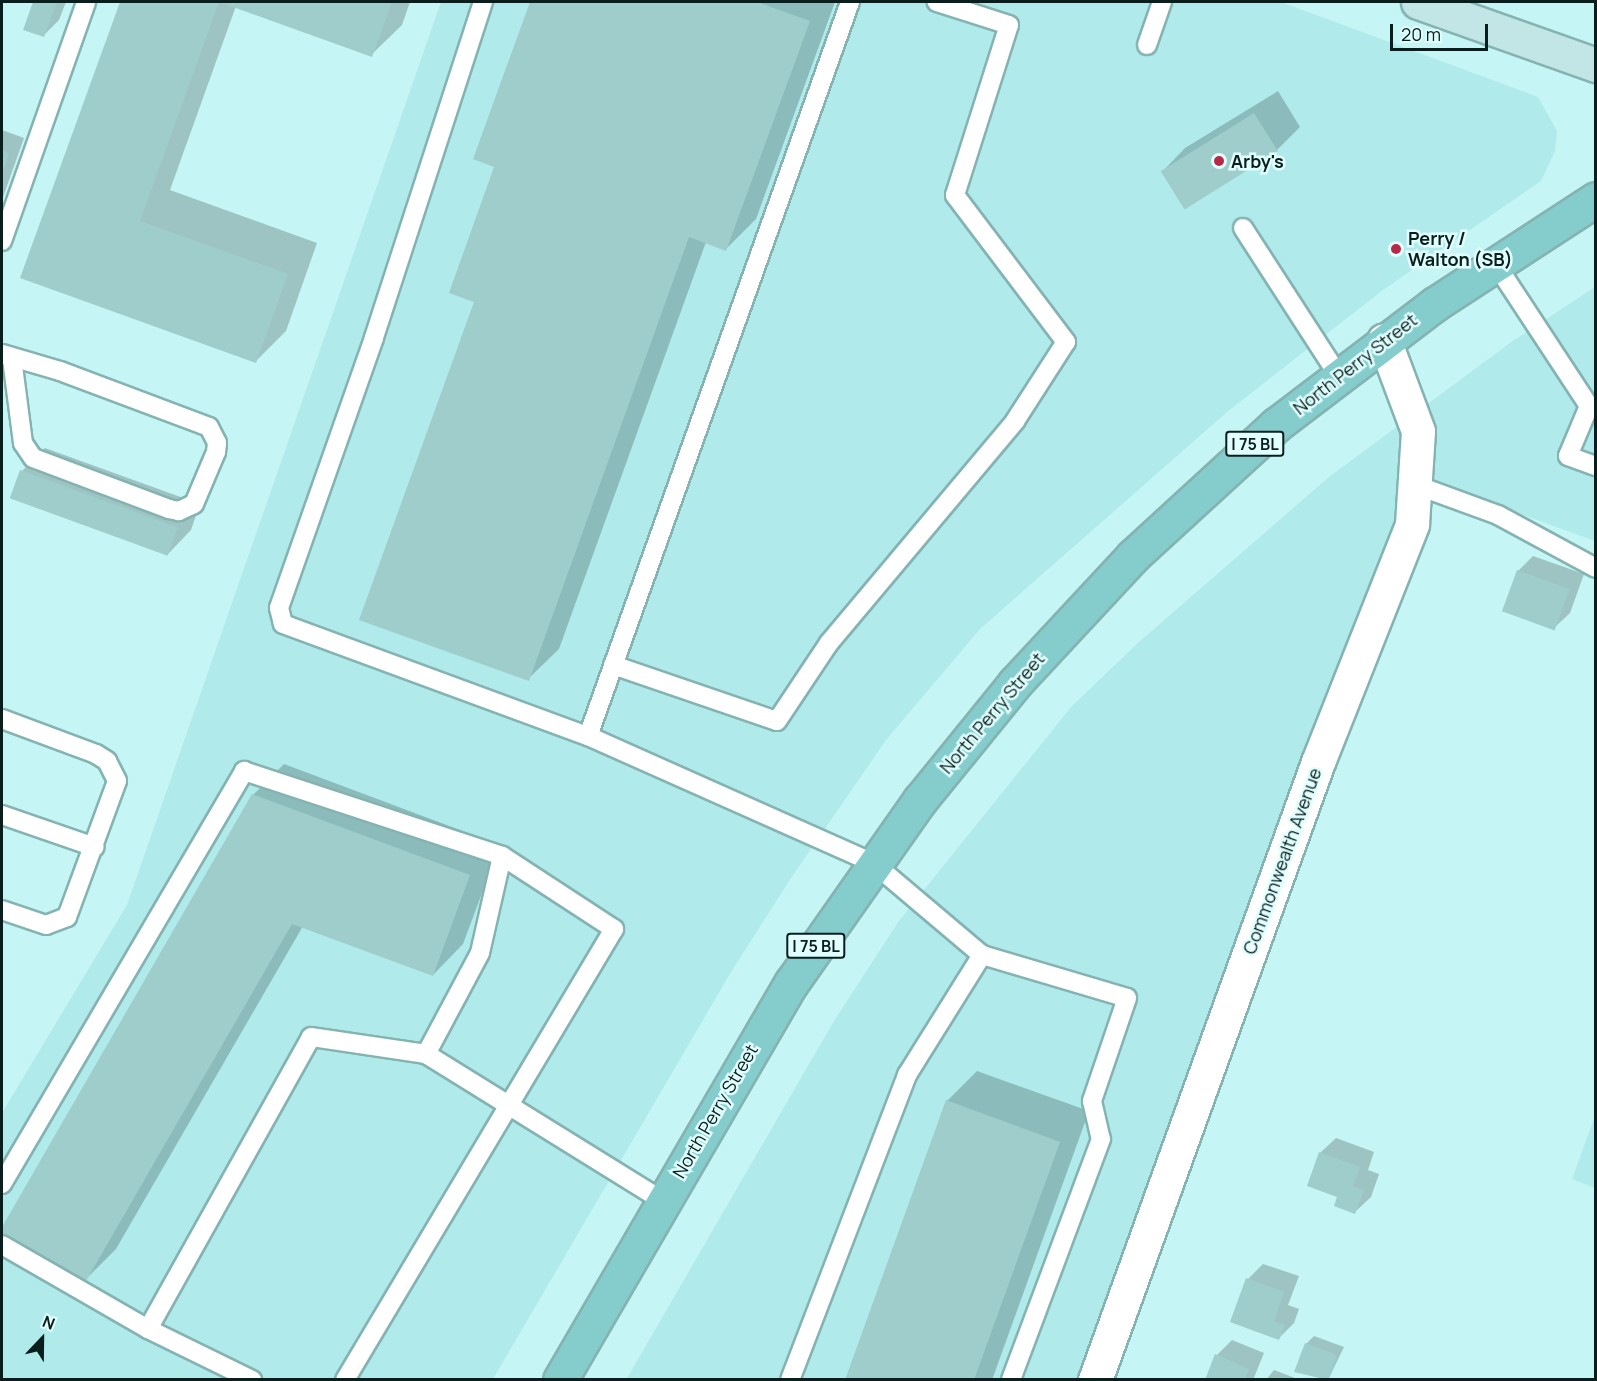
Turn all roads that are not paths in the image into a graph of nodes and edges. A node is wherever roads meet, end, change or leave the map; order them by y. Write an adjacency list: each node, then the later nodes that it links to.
1 (86, 2): 12 (lane)
2 (483, 2): 23 (lane)
3 (850, 2): 21 (lane)
4 (937, 2): 21 (lane)
5 (1162, 2): 8 (lane)
6 (1418, 2): 7 (main road)
7 (1468, 10): 9 (main road)
8 (1147, 45)
9 (1595, 63)
10 (1596, 199): 13 (main road, North Perry Street)
11 (1243, 228): 16 (lane)
12 (2, 241)
13 (1495, 262): 14 (main road, North Perry Street); 17 (lane)
14 (1384, 340): 16 (main road, North Perry Street / I 75 BL); 19 (street, Commonwealth Avenue)
15 (7, 356): 15 (lane)
16 (1338, 375): 27 (main road, North Perry Street / I 75 BL)
17 (1592, 404): 18 (lane)
18 (1596, 466)
19 (1416, 485): 20 (lane); 41 (street, Commonwealth Avenue)
20 (1596, 568)
21 (613, 665): 23 (lane)
22 (2, 719): 25 (lane)
23 (588, 736): 27 (lane)
24 (2, 815): 25 (lane)
25 (95, 848): 28 (lane)
26 (502, 856): 30 (lane); 31 (lane); 32 (lane)
27 (873, 863): 29 (lane); 33 (main road, North Perry Street / I 75 BL)
28 (2, 910)
29 (982, 955): 39 (lane); 40 (lane)
30 (426, 1054): 31 (lane); 35 (lane)
31 (509, 1105): 33 (lane); 37 (lane)
32 (2, 1184)
33 (663, 1201): 38 (main road, North Perry Street / I 75 BL)
34 (2, 1245): 35 (lane)
35 (148, 1329): 36 (lane)
36 (252, 1380)
37 (345, 1380)
38 (560, 1380)
39 (790, 1380)
40 (1011, 1380)
41 (1095, 1380)

